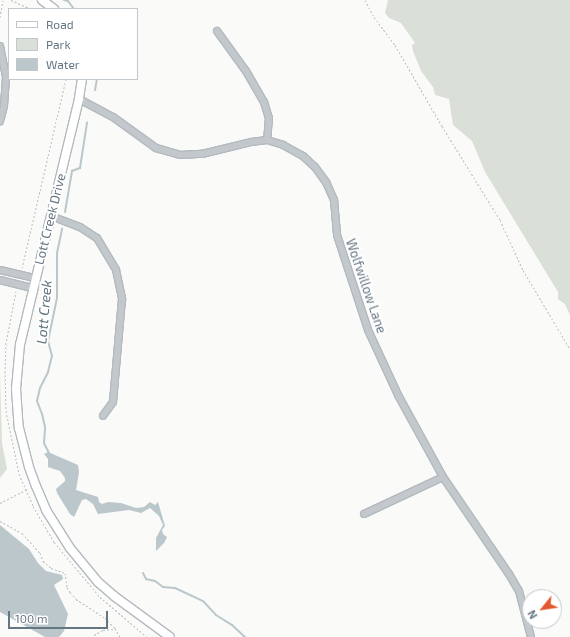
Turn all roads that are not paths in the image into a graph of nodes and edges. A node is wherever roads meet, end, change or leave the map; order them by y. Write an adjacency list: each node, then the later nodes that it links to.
1 (42, 0): 2 (street)
2 (53, 8)
3 (218, 31): 8 (street)
4 (0, 46): 7 (street)
5 (82, 80): 6 (street, Lott Creek Drive)
6 (79, 99): 8 (street, Wolfwillow Lane); 9 (street, Lott Creek Drive)
7 (0, 121)
8 (267, 140): 15 (street, Wolfwillow Lane)
9 (51, 216): 11 (street, Lott Creek Drive); 14 (street)
10 (0, 270): 11 (street)
11 (36, 278): 13 (street, Lott Creek Drive)
12 (0, 280): 13 (street)
13 (33, 288): 17 (street, Lott Creek Drive)
14 (103, 416)
15 (443, 477): 16 (street); 18 (street, Wolfwillow Lane)
16 (364, 514)
17 (170, 637)
18 (531, 637)

